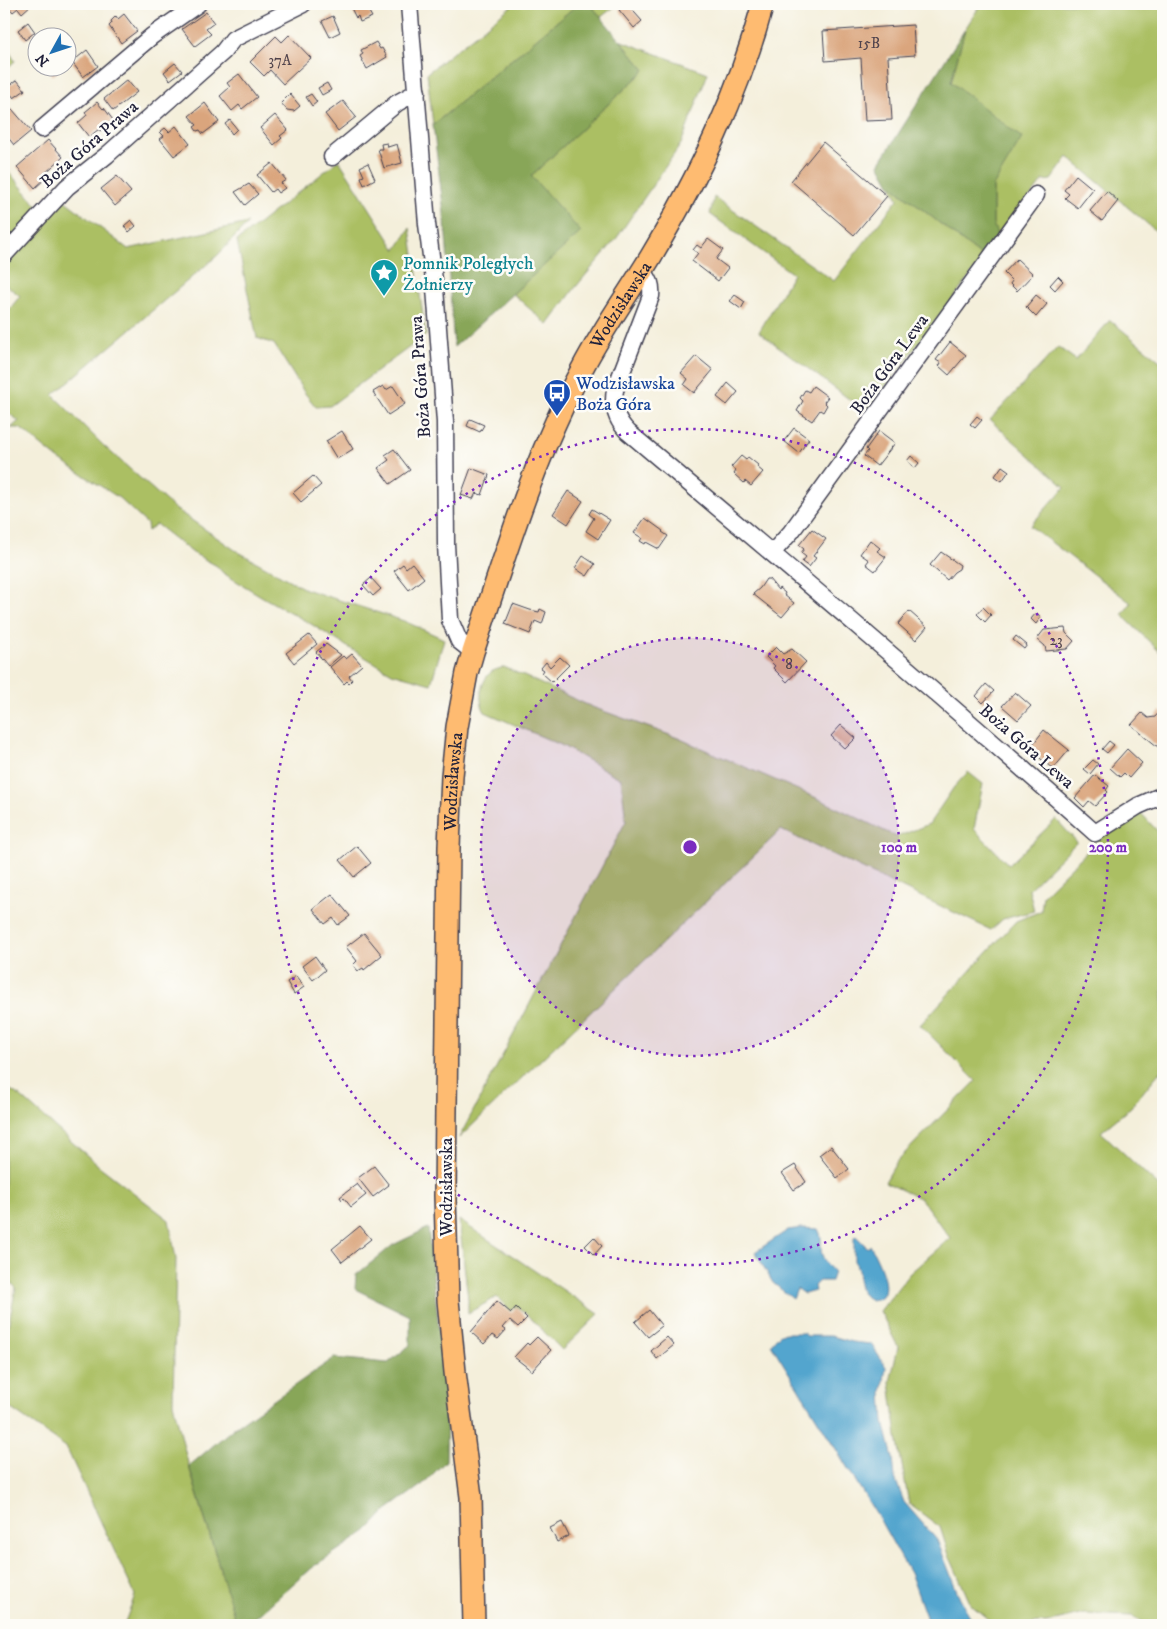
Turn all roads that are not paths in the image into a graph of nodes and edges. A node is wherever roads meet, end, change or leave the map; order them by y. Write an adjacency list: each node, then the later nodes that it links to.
1 (198, 4): 6 (street)
2 (303, 4): 9 (street, Boża Góra Prawa)
3 (409, 4): 5 (street, Boża Góra Prawa)
4 (763, 4): 10 (main road, Wodzisławska)
5 (417, 92): 7 (street); 12 (street, Boża Góra Prawa)
6 (42, 129)
7 (332, 157)
8 (1036, 196): 11 (street, Boża Góra Lewa)
9 (4, 255)
10 (642, 271): 11 (street, Boża Góra Lewa); 12 (main road, Wodzisławska)
11 (772, 553): 13 (street, Boża Góra Lewa)
12 (473, 652): 14 (main road, Wodzisławska)
13 (1163, 796)
14 (474, 1625)

